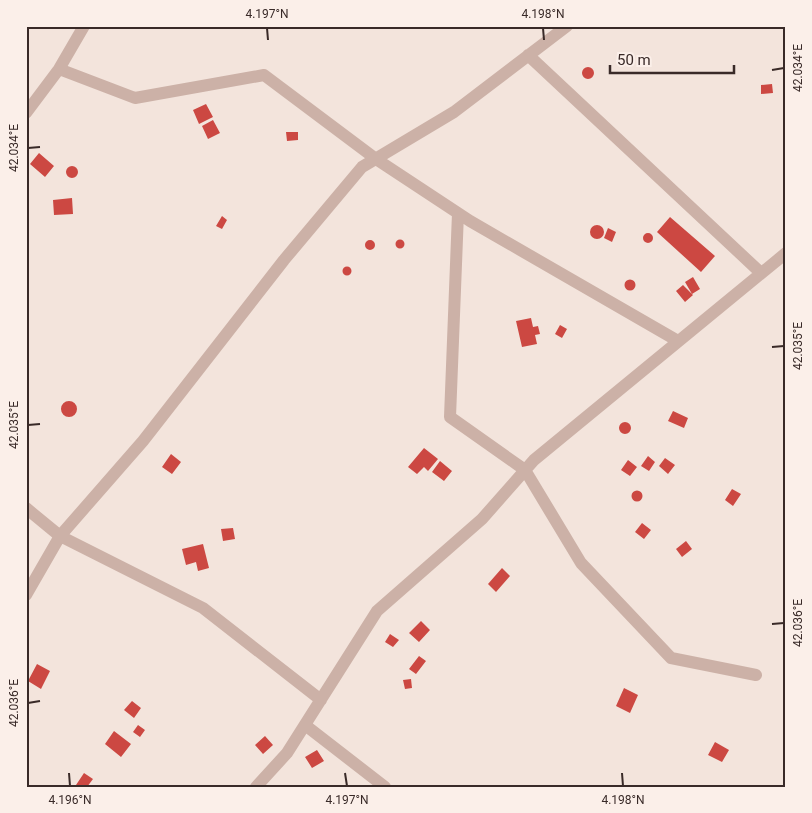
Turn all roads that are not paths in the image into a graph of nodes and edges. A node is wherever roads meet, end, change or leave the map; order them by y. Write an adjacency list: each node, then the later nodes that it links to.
1 (84, 26): 4 (street)
2 (567, 26): 3 (street)
3 (528, 55): 6 (street); 9 (street)
4 (59, 69): 5 (street); 6 (street)
5 (26, 113)
6 (376, 159): 7 (street); 13 (street)
7 (458, 213): 10 (street); 11 (street)
8 (786, 253): 9 (street)
9 (761, 273): 10 (street)
10 (678, 342): 11 (street)
11 (525, 470): 15 (street); 16 (street)
12 (26, 508): 13 (street)
13 (60, 536): 14 (street); 16 (street)
14 (26, 595)
15 (756, 674)
16 (321, 700): 17 (street)
17 (306, 725): 18 (street); 19 (street)
18 (256, 787)
19 (385, 787)

